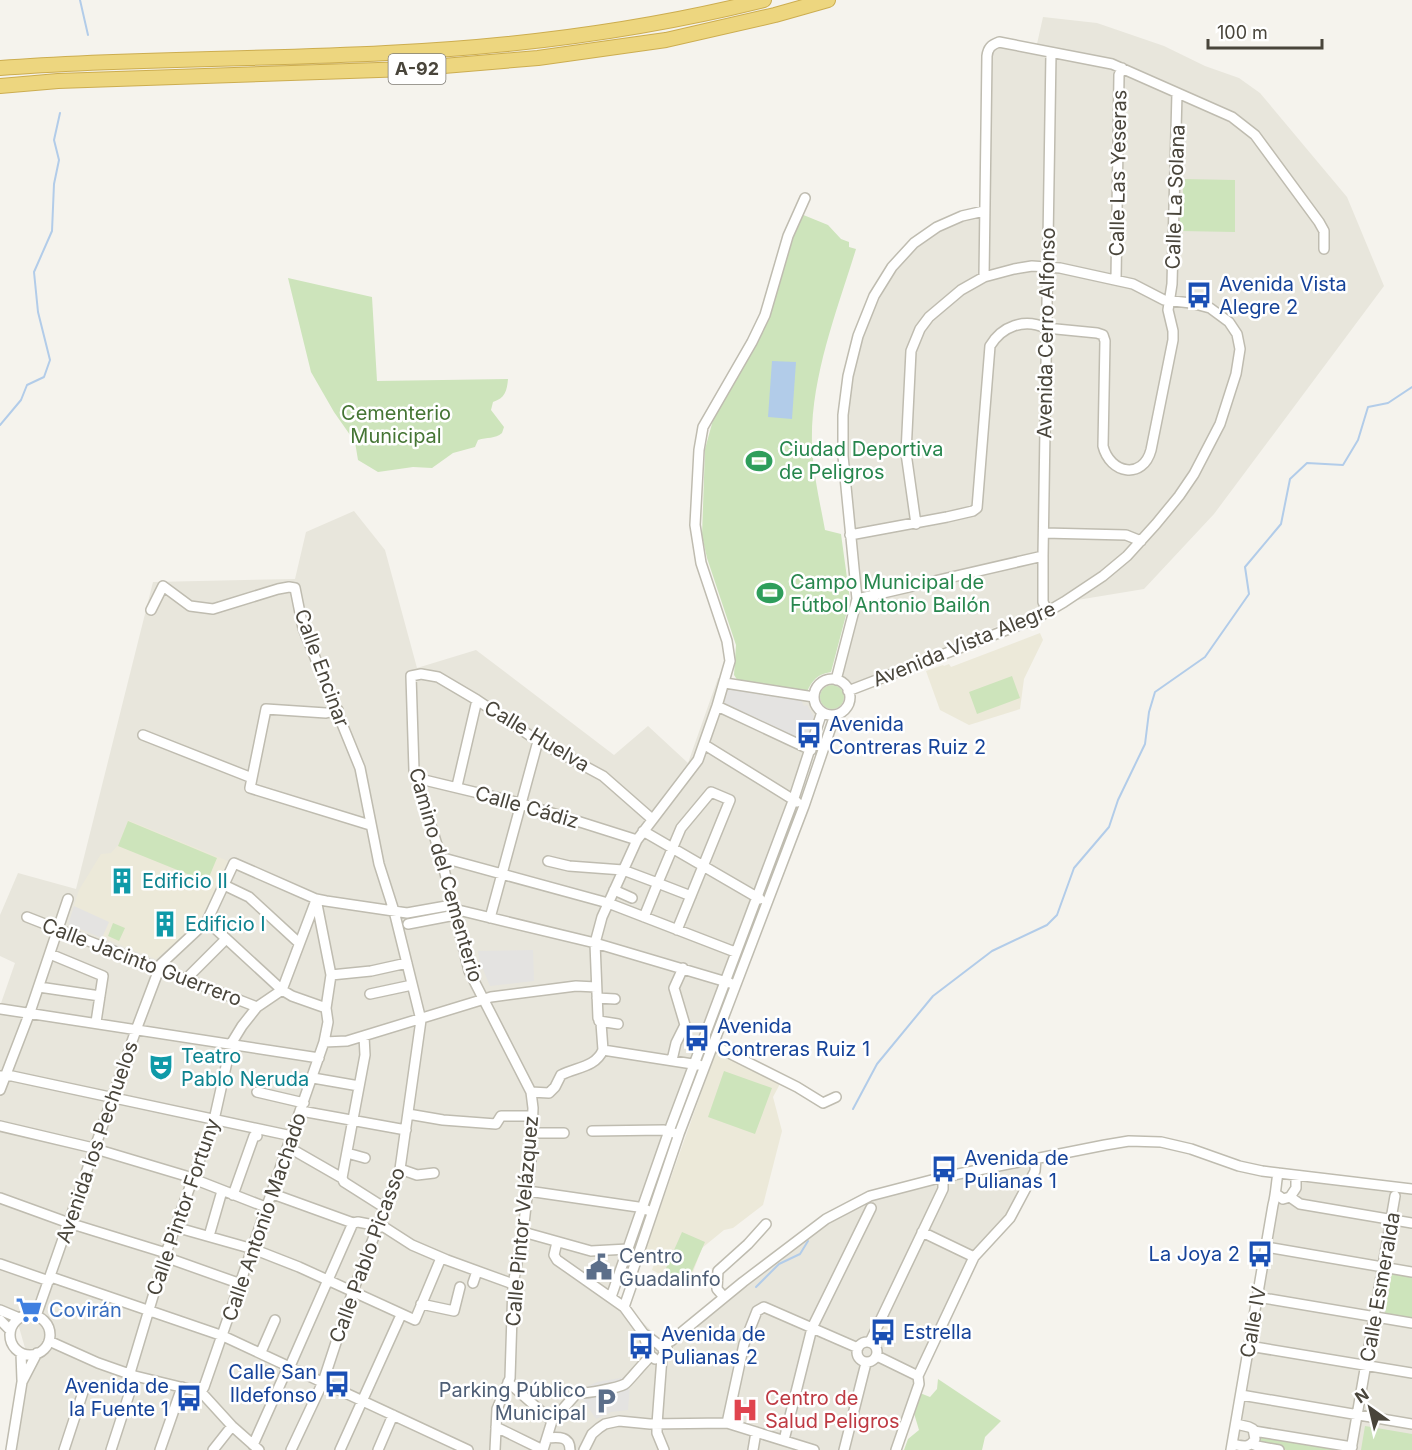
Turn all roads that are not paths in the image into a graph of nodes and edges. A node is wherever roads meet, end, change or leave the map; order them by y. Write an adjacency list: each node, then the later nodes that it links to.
1 (764, 0): 4 (highway, A-92)
2 (828, 0): 6 (highway, A-92)
3 (1051, 54): 5 (street); 9 (street); 11 (street, Avenida Cerro Alfonso)
4 (0, 68)
5 (1122, 68): 7 (street); 13 (street, Calle Las Yeseras)
6 (0, 86)
7 (1177, 93): 10 (street); 14 (street, Calle La Solana)
8 (805, 198): 26 (street)
9 (984, 211): 12 (street); 18 (street)
10 (1324, 249)
11 (1047, 267): 12 (street, Avenida Vista Alegre); 13 (street, Avenida Vista Alegre); 15 (street, Avenida Cerro Alfonso)
12 (984, 277): 16 (street, Avenida Vista Alegre)
13 (1116, 280): 14 (street, Avenida Vista Alegre)
14 (1170, 301): 15 (street, Calle La Solana); 19 (street, Avenida Vista Alegre)
15 (1046, 327): 16 (street); 17 (street, Avenida Cerro Alfonso)
16 (916, 524): 18 (street)
17 (1044, 533): 19 (street); 20 (street, Avenida Cerro Alfonso)
18 (850, 535): 21 (street)
19 (1141, 541): 23 (street, Avenida Vista Alegre)
20 (1043, 556): 21 (street); 23 (street, Avenida Cerro Alfonso)
21 (857, 599): 25 (street)
22 (151, 610): 31 (street, Calle Encinar)
23 (1048, 612): 27 (street, Avenida Vista Alegre)
24 (411, 676): 29 (street, Calle Huelva); 39 (street, Camino del Cementerio)
25 (836, 680): 27 (street); 28 (street)
26 (725, 683): 28 (street); 30 (street)
27 (848, 691): 33 (street)
28 (814, 697): 32 (street)
29 (477, 700): 35 (street, Calle Huelva); 40 (street)
30 (717, 706): 36 (street); 37 (street)
31 (338, 710): 38 (street); 45 (street, Calle Encinar)
32 (822, 712): 33 (street); 37 (street)
33 (835, 715): 43 (street)
34 (143, 735): 38 (street)
35 (538, 741): 42 (street); 44 (street, Calle Huelva)
36 (705, 745): 41 (street); 44 (street)
37 (811, 750): 41 (street)
38 (252, 778): 45 (street)
39 (416, 778): 40 (street, Calle Cádiz); 49 (street, Camino del Cementerio)
40 (457, 786): 42 (street, Calle Cádiz)
41 (793, 801): 43 (street); 58 (street)
42 (520, 803): 47 (street, Calle Cádiz); 53 (street)
43 (804, 806): 63 (street)
44 (652, 819): 46 (street)
45 (370, 825): 65 (street, Calle Encinar)
46 (643, 831): 47 (street); 48 (street)
47 (637, 840): 52 (street)
48 (672, 847): 51 (street); 51 (street); 54 (street)
49 (442, 861): 53 (street); 64 (street, Camino del Cementerio)
50 (548, 861): 52 (street)
51 (703, 866): 57 (street); 58 (street)
52 (623, 870): 54 (street); 56 (street)
53 (501, 874): 62 (street); 68 (street)
54 (658, 883): 57 (street); 67 (street)
55 (224, 885): 61 (street); 69 (street); 74 (street)
56 (614, 890): 60 (street); 62 (street)
57 (691, 896): 72 (street)
58 (756, 897): 63 (street); 76 (street)
59 (68, 898): 71 (street)
60 (632, 898)
61 (316, 899): 65 (street); 74 (street); 81 (street, Calle Antonio Machado)
62 (608, 903): 67 (street); 75 (street)
63 (766, 903): 85 (street)
64 (454, 910): 65 (street); 68 (street); 70 (street); 93 (street, Camino del Cementerio)
65 (394, 911): 78 (street, Calle Encinar)
66 (27, 917): 71 (street, Calle Jacinto Guerrero)
67 (644, 917): 72 (street)
68 (490, 918): 75 (street)
69 (207, 921): 73 (street); 79 (street)
70 (408, 924)
71 (59, 928): 77 (street); 79 (street, Calle Jacinto Guerrero)
72 (677, 930): 76 (street)
73 (226, 939): 82 (street); 88 (street)
74 (298, 943): 88 (street)
75 (596, 943): 80 (street); 87 (street)
76 (735, 952): 83 (street)
77 (50, 954): 86 (street); 90 (street)
78 (407, 963): 81 (street); 84 (street, Calle Encinar)
79 (160, 968): 82 (street, Calle Jacinto Guerrero); 102 (street, Avenida los Pechuelos)
80 (683, 968): 83 (street); 109 (street)
81 (331, 975): 95 (street, Calle Antonio Machado)
82 (186, 978): 94 (street, Calle Jacinto Guerrero)
83 (724, 981): 85 (street); 110 (street)
84 (412, 985): 89 (street); 98 (street, Calle Encinar)
85 (735, 985): 106 (street)
86 (39, 987): 90 (street); 97 (street)
87 (596, 987): 91 (street); 93 (street)
88 (282, 990): 94 (street, Calle Pintor Fortuny); 95 (street)
89 (370, 994)
90 (100, 996): 100 (street)
91 (597, 998): 92 (street); 99 (street)
92 (615, 999)
93 (483, 1000): 98 (street); 117 (street, Calle Pintor Velázquez)
94 (257, 1006): 105 (street, Calle Pintor Fortuny)
95 (326, 1008): 104 (street, Calle Antonio Machado)
96 (1, 1009): 97 (street)
97 (30, 1012): 100 (street); 112 (street)
98 (421, 1020): 103 (street); 121 (street, Calle Pablo Picasso)
99 (599, 1021): 101 (street); 107 (street)
100 (96, 1022): 102 (street)
101 (618, 1024)
102 (136, 1030): 105 (street); 119 (street, Avenida los Pechuelos)
103 (364, 1036): 104 (street); 114 (street)
104 (324, 1042): 108 (street, Calle Antonio Machado)
105 (231, 1044): 108 (street); 123 (street, Calle Pintor Fortuny)
106 (713, 1045): 111 (street); 118 (street)
107 (603, 1050): 109 (street); 117 (street)
108 (320, 1058): 113 (street, Calle Antonio Machado)
109 (672, 1060): 110 (street)
110 (693, 1064): 111 (street); 128 (street)
111 (704, 1067): 131 (street)
112 (3, 1076): 115 (street); 119 (street)
113 (313, 1078): 114 (street); 120 (street, Calle Antonio Machado)
114 (359, 1086): 124 (street)
115 (0, 1090)
116 (257, 1092): 120 (street)
117 (531, 1092): 122 (street, Calle Pintor Velázquez)
118 (836, 1097)
119 (112, 1099): 123 (street); 135 (street, Avenida los Pechuelos)
120 (302, 1107): 124 (street); 133 (street, Calle Antonio Machado)
121 (408, 1114): 122 (street); 126 (street, Calle Pablo Picasso)
122 (533, 1116): 129 (street, Calle Pintor Velázquez)
123 (214, 1120): 133 (street); 145 (street, Calle Pintor Fortuny)
124 (353, 1120): 126 (street); 136 (street)
125 (0, 1126): 135 (street)
126 (406, 1130): 139 (street, Calle Pablo Picasso)
127 (592, 1131): 128 (street)
128 (669, 1131): 131 (street); 157 (street)
129 (531, 1133): 130 (street); 148 (street, Calle Pintor Velázquez)
130 (564, 1133)
131 (679, 1134): 159 (street)
132 (256, 1136): 151 (street)
133 (291, 1136): 134 (street, Calle Antonio Machado)
134 (288, 1147): 144 (street); 149 (street, Calle Antonio Machado)
135 (95, 1149): 145 (street); 161 (street, Avenida los Pechuelos)
136 (346, 1153): 137 (street); 144 (street)
137 (364, 1158)
138 (1036, 1159): 141 (street); 143 (street); 175 (street)
139 (399, 1170): 140 (street); 156 (street, Calle Pablo Picasso)
140 (434, 1173)
141 (1278, 1173): 142 (street); 150 (street)
142 (1296, 1176): 146 (street); 153 (street)
143 (943, 1177): 167 (street); 189 (street)
144 (342, 1178): 156 (street)
145 (191, 1179): 147 (street); 166 (street, Calle Pintor Fortuny)
146 (1412, 1189)
147 (222, 1191): 151 (street); 169 (street)
148 (528, 1191): 157 (street); 168 (street, Calle Pintor Velázquez)
149 (273, 1194): 155 (street, Calle Antonio Machado); 162 (street)
150 (1276, 1194): 153 (street); 172 (street, Calle IV)
151 (233, 1195): 155 (street)
152 (1395, 1196): 160 (street, Calle Esmeralda)
153 (1290, 1197): 160 (street)
154 (0, 1198): 161 (street)
155 (268, 1208): 173 (street, Calle Antonio Machado)
156 (385, 1208): 165 (street, Calle Pablo Picasso)
157 (641, 1208): 159 (street); 171 (street)
158 (871, 1208): 202 (street)
159 (652, 1211): 192 (street)
160 (1392, 1219): 163 (street); 178 (street, Calle Esmeralda)
161 (69, 1223): 174 (street); 181 (street, Avenida los Pechuelos)
162 (353, 1223): 165 (street); 182 (street)
163 (1412, 1223)
164 (766, 1224): 189 (street)
165 (378, 1225): 176 (street); 187 (street, Calle Pablo Picasso)
166 (175, 1227): 169 (street); 174 (street, Calle Pintor Fortuny)
167 (922, 1232): 175 (street); 206 (street)
168 (523, 1233): 170 (street); 185 (street, Calle Pintor Velázquez)
169 (209, 1236): 173 (street)
170 (557, 1242): 171 (street); 188 (street)
171 (628, 1248): 188 (street)
172 (1266, 1248): 178 (street); 190 (street, Calle IV)
173 (253, 1249): 182 (street); 184 (street, Calle Antonio Machado)
174 (166, 1255): 184 (street); 194 (street, Calle Pintor Fortuny)
175 (974, 1257): 219 (street)
176 (441, 1258): 179 (street); 191 (street)
177 (0, 1264): 181 (street)
178 (1383, 1268): 180 (street); 197 (street, Calle Esmeralda)
179 (477, 1271): 183 (street); 185 (street)
180 (1412, 1272)
181 (50, 1279): 194 (street); 196 (street, Avenida los Pechuelos)
182 (328, 1280): 187 (street); 215 (street)
183 (473, 1283)
184 (241, 1284): 204 (street, Calle Antonio Machado)
185 (513, 1284): 222 (street, Calle Pintor Velázquez)
186 (460, 1287): 191 (street)
187 (353, 1291): 195 (street); 221 (street, Calle Pablo Picasso)
188 (611, 1297): 192 (street)
189 (724, 1297): 210 (street)
190 (1257, 1297): 197 (street); 207 (street, Calle IV)
191 (421, 1304): 195 (street)
192 (624, 1307): 210 (street)
193 (0, 1310): 198 (street)
194 (148, 1311): 204 (street); 218 (street, Calle Pintor Fortuny)
195 (401, 1315): 227 (street)
196 (36, 1316): 198 (street); 205 (street)
197 (1375, 1317): 201 (street); 216 (street, Calle Esmeralda)
198 (19, 1318): 203 (street)
199 (0, 1320): 203 (street)
200 (275, 1320): 209 (street)
201 (1412, 1323)
202 (812, 1328): 208 (street); 232 (street); 240 (street)
203 (10, 1330): 211 (street)
204 (223, 1336): 209 (street); 225 (street, Calle Antonio Machado)
205 (49, 1341): 212 (street); 218 (street)
206 (870, 1342): 208 (street); 213 (street)
207 (1249, 1346): 216 (street); 226 (street, Calle IV)
208 (858, 1348): 214 (street)
209 (261, 1352): 215 (street)
210 (657, 1352): 230 (street); 231 (street)
211 (21, 1353): 212 (street); 220 (street)
212 (37, 1353): 220 (street)
213 (877, 1356): 214 (street); 219 (street)
214 (866, 1363): 261 (street)
215 (290, 1366): 221 (street); 243 (street)
216 (1366, 1366): 217 (street); 229 (street, Calle Esmeralda)
217 (1412, 1373)
218 (133, 1374): 224 (street); 248 (street, Calle Pintor Fortuny)
219 (918, 1376): 262 (street)
220 (22, 1382): 246 (street)
221 (322, 1382): 227 (street); 251 (street, Calle Pablo Picasso)
222 (508, 1382): 230 (street); 236 (street, Calle Pintor Velázquez)
223 (85, 1386): 247 (street)
224 (182, 1387): 225 (street); 249 (street)
225 (201, 1392): 235 (street)
226 (1241, 1395): 229 (street); 233 (street, Calle IV)
227 (363, 1401): 228 (street); 252 (street)
228 (393, 1415): 253 (street); 254 (street)
229 (1358, 1415): 234 (street); 245 (street, Calle Esmeralda)
230 (552, 1421): 239 (street)
231 (657, 1424): 232 (street); 258 (street); 259 (street)
232 (727, 1424): 238 (street)
233 (1236, 1424): 237 (street); 242 (street, Calle IV)
234 (1412, 1424)
235 (232, 1426): 243 (street); 250 (street)
236 (496, 1427): 255 (street, Calle Pintor Velázquez); 256 (street)
237 (1254, 1431): 241 (street); 245 (street)
238 (756, 1432): 240 (street); 260 (street)
239 (547, 1438): 256 (street); 257 (street)
240 (784, 1440): 244 (street)
241 (1252, 1443): 242 (street); 263 (street)
242 (1232, 1447)
243 (256, 1448)
244 (808, 1449)
245 (1352, 1449)
246 (11, 1450)
247 (64, 1450)
248 (111, 1450)
249 (160, 1450)
250 (213, 1450)
251 (291, 1450)
252 (340, 1450)
253 (378, 1450)
254 (468, 1450)
255 (495, 1450)
256 (543, 1450)
257 (570, 1450)
258 (584, 1450)
259 (664, 1450)
260 (753, 1450)
261 (844, 1450)
262 (896, 1450)
263 (1279, 1450)

